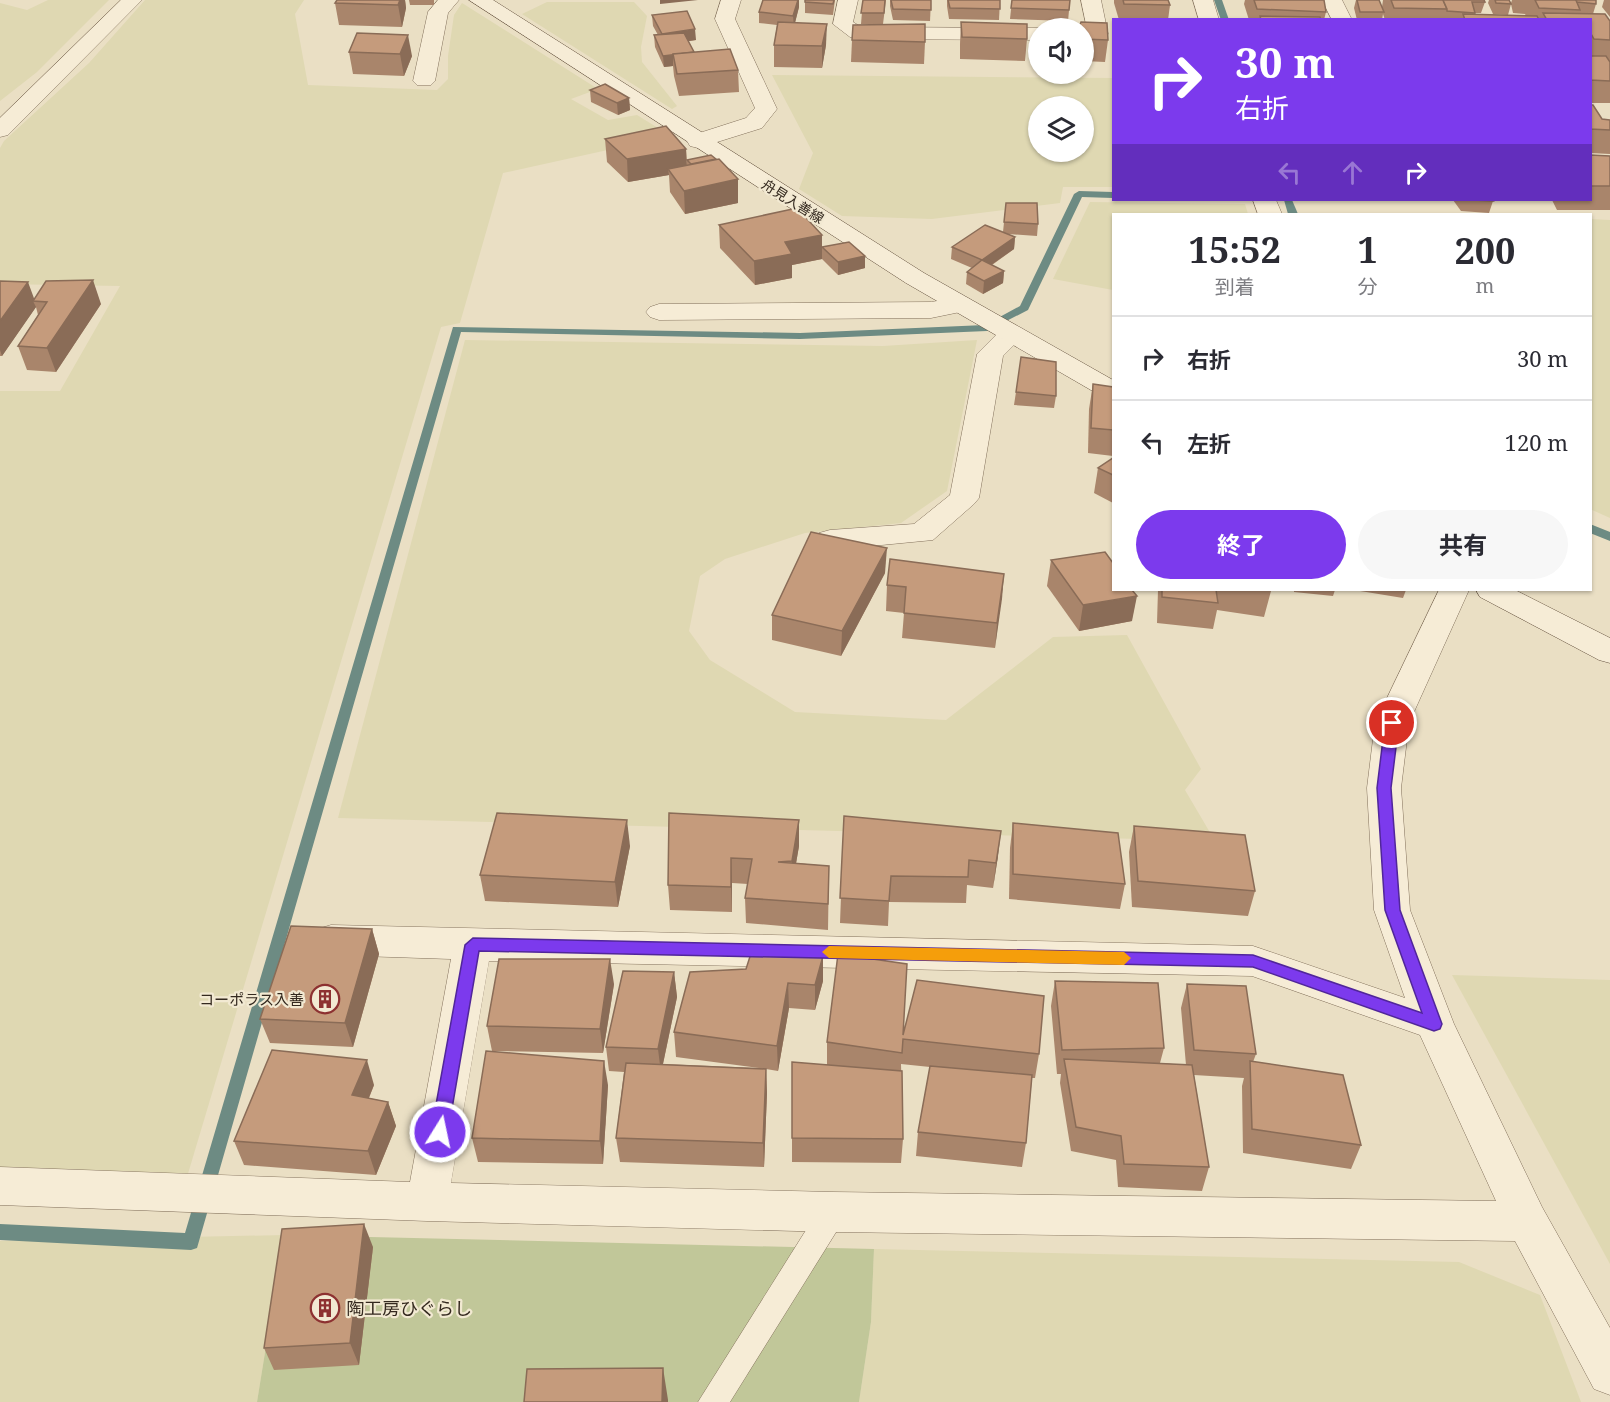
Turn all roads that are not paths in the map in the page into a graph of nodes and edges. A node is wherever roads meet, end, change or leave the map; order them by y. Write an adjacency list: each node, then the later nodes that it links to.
1 (132, 0): 14 (street)
2 (449, 0): 13 (street)
3 (479, 0): 15 (street, 舟見入善線)
4 (731, 0): 15 (street)
5 (848, 0): 11 (street)
6 (1091, 0): 12 (street)
7 (1203, 0): 9 (street)
8 (1332, 0): 10 (street)
9 (1208, 18)
10 (1341, 18)
11 (1028, 34)
12 (1098, 34)
13 (424, 81)
14 (0, 130)
15 (698, 141): 16 (street, 舟見入善線)
16 (962, 305): 17 (street); 18 (street, 舟見入善線)
17 (659, 312)
18 (1012, 334): 19 (street, 舟見入善線); 20 (street)
19 (1112, 390)
20 (830, 540)
21 (1455, 591): 26 (street)
22 (1493, 591): 23 (street)
23 (1610, 652)
24 (302, 939): 25 (street)
25 (473, 945): 26 (street); 28 (street)
26 (1434, 1024): 30 (street)
27 (0, 1186): 28 (street)
28 (427, 1202): 29 (street)
29 (833, 1212): 30 (street); 32 (lane)
30 (1527, 1221): 31 (street)
31 (1610, 1373)
32 (713, 1402)

